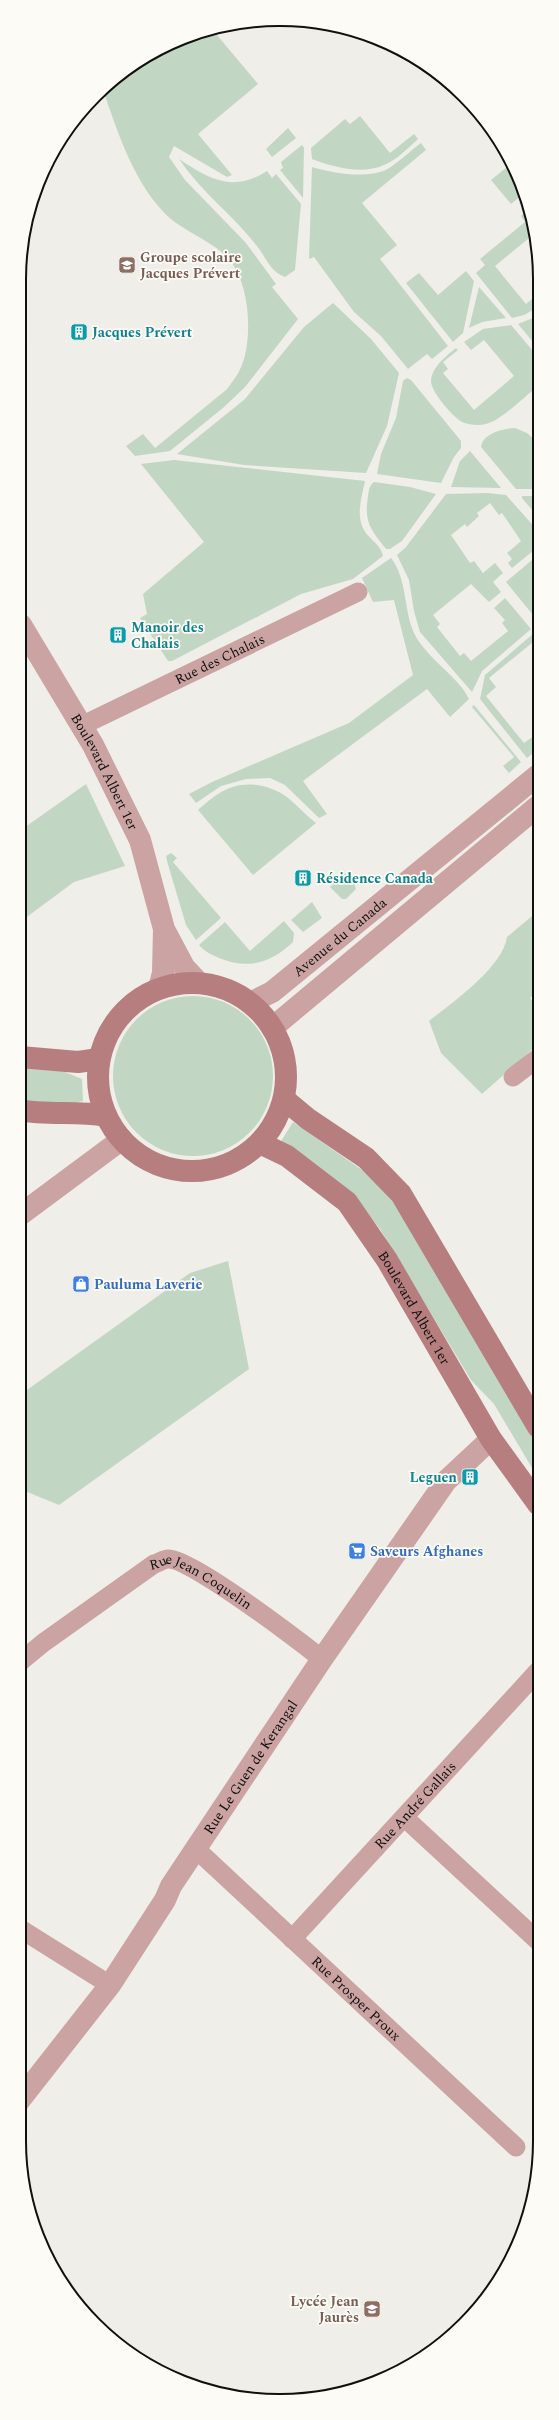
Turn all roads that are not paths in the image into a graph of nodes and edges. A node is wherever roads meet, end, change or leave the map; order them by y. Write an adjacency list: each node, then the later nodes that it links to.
1 (358, 592): 3 (street, Rue des Chalais)
2 (26, 633): 3 (street, Boulevard Albert 1er)
3 (81, 726): 6 (street, Boulevard Albert 1er)
4 (533, 779): 9 (street, Avenue du Canada)
5 (533, 810): 10 (street, Avenue du Canada)
6 (164, 929): 7 (street, Boulevard Albert 1er); 8 (street, Boulevard Albert 1er)
7 (199, 983): 8 (main road); 9 (main road)
8 (159, 988): 12 (main road)
9 (250, 1003): 10 (main road)
10 (272, 1028): 15 (main road)
11 (26, 1058): 12 (main road)
12 (99, 1059): 17 (main road)
13 (533, 1062): 14 (street)
14 (513, 1078)
15 (284, 1099): 19 (main road); 21 (main road)
16 (26, 1112): 17 (main road)
17 (106, 1116): 18 (main road)
18 (121, 1140): 19 (main road); 20 (street)
19 (260, 1143): 22 (main road, Boulevard Albert 1er)
20 (26, 1211)
21 (533, 1418)
22 (491, 1439): 23 (main road, Boulevard Albert 1er); 25 (street, Rue Le Guen de Kerangal)
23 (533, 1497)
24 (26, 1657): 25 (street, Rue Jean Coquelin)
25 (322, 1658): 28 (street, Rue Le Guen de Kerangal)
26 (533, 1677): 27 (street, Rue André Gallais)
27 (405, 1818): 30 (street); 31 (street, Rue André Gallais)
28 (196, 1850): 31 (street, Rue Prosper Proux); 32 (street, Rue Le Guen de Kerangal)
29 (26, 1932): 32 (street)
30 (533, 1936)
31 (292, 1939): 34 (street, Rue Prosper Proux)
32 (110, 1985): 33 (street, Rue Le Guen de Kerangal)
33 (26, 2092)
34 (516, 2147)

